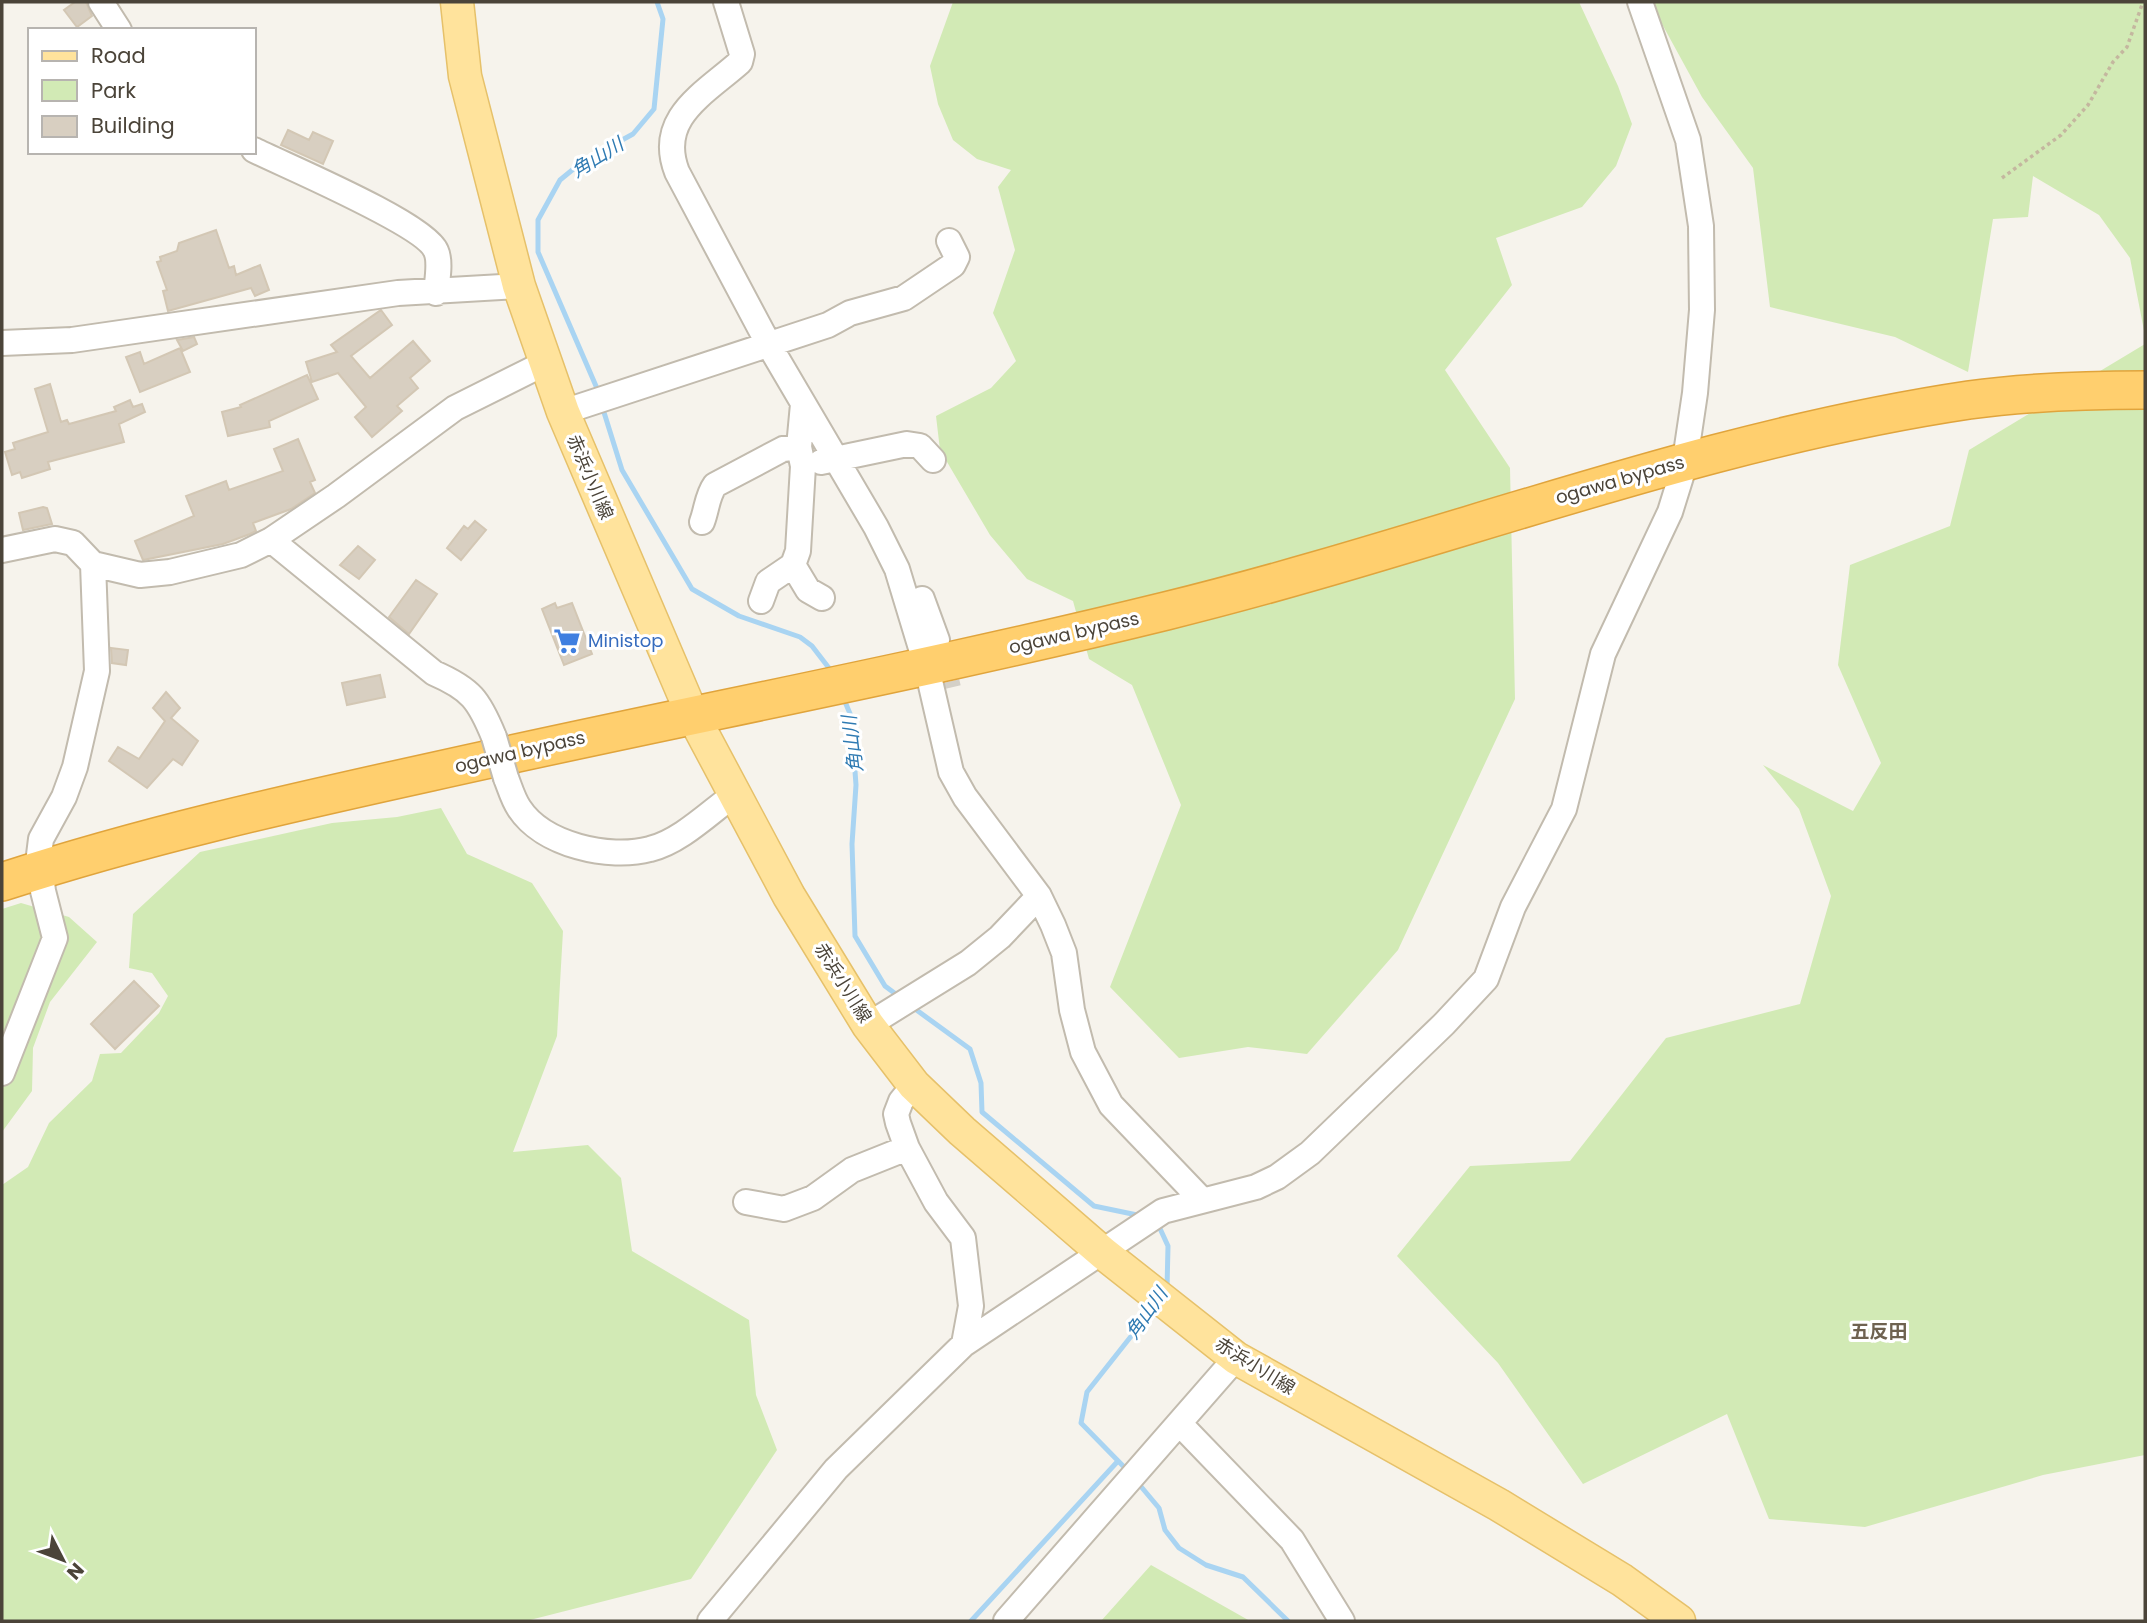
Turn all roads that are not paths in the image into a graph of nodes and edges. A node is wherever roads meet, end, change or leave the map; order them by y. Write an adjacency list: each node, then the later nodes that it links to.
1 (101, 2): 5 (street)
2 (457, 2): 8 (main road, 赤浜小川線)
3 (726, 2): 11 (street)
4 (1640, 2): 19 (street)
5 (118, 28)
6 (256, 151): 9 (street)
7 (949, 241): 11 (street)
8 (519, 286): 9 (street); 12 (main road, 赤浜小川線)
9 (436, 293): 10 (street)
10 (2, 343)
11 (769, 345): 14 (street); 15 (street)
12 (545, 363): 15 (main road, 赤浜小川線); 21 (street)
13 (2145, 390): 19 (highway, ogawa bypass)
14 (803, 404): 16 (street); 17 (street)
15 (584, 405): 28 (main road, 赤浜小川線)
16 (801, 457): 17 (street); 20 (street); 24 (street)
17 (835, 458): 18 (street); 27 (street)
18 (933, 460)
19 (1684, 462): 27 (highway, ogawa bypass); 37 (street)
20 (702, 522)
21 (271, 540): 23 (street); 29 (street, bridge)
22 (2, 550): 23 (street)
23 (93, 564): 30 (street)
24 (793, 565): 25 (street); 26 (street)
25 (822, 598)
26 (761, 601)
27 (937, 665): 28 (highway, ogawa bypass); 32 (street)
28 (692, 714): 29 (main road, 赤浜小川線); 30 (highway, ogawa bypass)
29 (735, 794): 33 (main road, 赤浜小川線)
30 (40, 869): 31 (highway, ogawa bypass); 34 (street)
31 (2, 882)
32 (1039, 896): 33 (street); 37 (street)
33 (868, 1025): 35 (main road, 赤浜小川線)
34 (2, 1073)
35 (914, 1085): 36 (street); 39 (main road, 赤浜小川線)
36 (907, 1147): 38 (street); 40 (street)
37 (1202, 1199): 39 (street)
38 (746, 1202)
39 (1103, 1253): 40 (street); 41 (main road, 赤浜小川線)
40 (964, 1343): 43 (street)
41 (1236, 1358): 42 (street); 46 (main road, 赤浜小川線)
42 (1180, 1424): 44 (street); 45 (street)
43 (710, 1621)
44 (1006, 1621)
45 (1342, 1621)
46 (1679, 1621)

